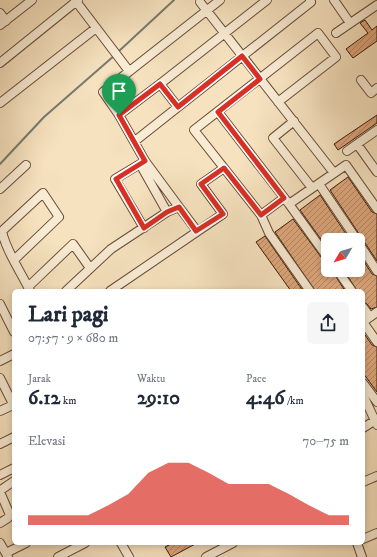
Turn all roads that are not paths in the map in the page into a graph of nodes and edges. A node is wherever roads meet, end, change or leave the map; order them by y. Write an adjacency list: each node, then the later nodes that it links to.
1 (32, 0): 12 (street)
2 (220, 0): 9 (street)
3 (267, 0): 15 (street)
4 (310, 0): 16 (street)
5 (334, 0): 11 (street)
6 (76, 1): 13 (street); 17 (street)
7 (200, 2): 9 (street)
8 (377, 5): 11 (street)
9 (206, 11): 15 (street); 18 (street)
10 (0, 13): 12 (street)
11 (350, 22): 14 (street)
12 (3, 23)
13 (96, 28): 18 (street); 24 (street)
14 (336, 33)
15 (224, 34): 16 (street); 21 (street)
16 (242, 56): 19 (street); 25 (street)
17 (0, 62)
18 (129, 70): 27 (street)
19 (260, 79): 23 (street); 23 (street); 26 (street)
20 (361, 80): 22 (street)
21 (160, 84): 25 (street); 27 (street)
22 (377, 88)
23 (278, 102): 28 (street)
24 (0, 103)
25 (178, 107): 30 (street)
26 (218, 112): 35 (street); 40 (street)
27 (119, 115): 30 (street)
28 (294, 121): 37 (street); 38 (street)
29 (377, 130): 31 (street)
30 (135, 141): 33 (street)
31 (357, 144): 32 (street); 36 (street)
32 (347, 151)
33 (142, 163): 41 (street); 43 (street); 45 (street)
34 (26, 165): 39 (street)
35 (224, 168): 44 (street); 46 (street)
36 (377, 172)
37 (334, 173): 38 (street); 42 (street)
38 (315, 186): 40 (street); 47 (street)
39 (0, 189)
40 (287, 201): 44 (street); 48 (street)
41 (179, 207): 43 (street); 46 (street)
42 (377, 209)
43 (167, 212): 45 (street)
44 (261, 215): 57 (street)
45 (144, 228): 51 (street)
46 (196, 231): 56 (street)
47 (351, 233)
48 (321, 248)
49 (365, 253): 52 (street)
50 (14, 260): 50 (street); 54 (street)
51 (90, 268): 54 (street); 55 (street)
52 (377, 271)
53 (342, 277): 58 (street)
54 (29, 289)
55 (68, 289)
56 (113, 289)
57 (309, 289)
58 (351, 289)
59 (0, 304): 61 (street)
60 (368, 318): 62 (street)
61 (12, 328)
62 (377, 342)
63 (12, 355): 64 (street)
64 (0, 361)
65 (0, 379): 68 (street)
66 (365, 386): 69 (street)
67 (365, 399): 72 (street)
68 (12, 401)
69 (377, 402)
70 (12, 406): 71 (street)
71 (0, 411)
72 (376, 422): 73 (street)
73 (365, 427)
74 (12, 438): 75 (street)
75 (0, 444)
76 (12, 469): 77 (street)
77 (0, 475)
78 (377, 476): 79 (street)
79 (365, 480)
80 (12, 482): 81 (street)
81 (0, 492): 82 (street)
82 (12, 514): 83 (street)
83 (0, 523)
84 (377, 533): 85 (street)
85 (365, 539)
86 (0, 543): 92 (street)
87 (23, 545): 92 (street)
88 (79, 545): 93 (street)
89 (122, 545): 94 (street)
90 (229, 545): 95 (street)
91 (358, 545): 96 (street)
92 (7, 555)
93 (58, 557)
94 (129, 557)
95 (206, 557)
96 (362, 557)

